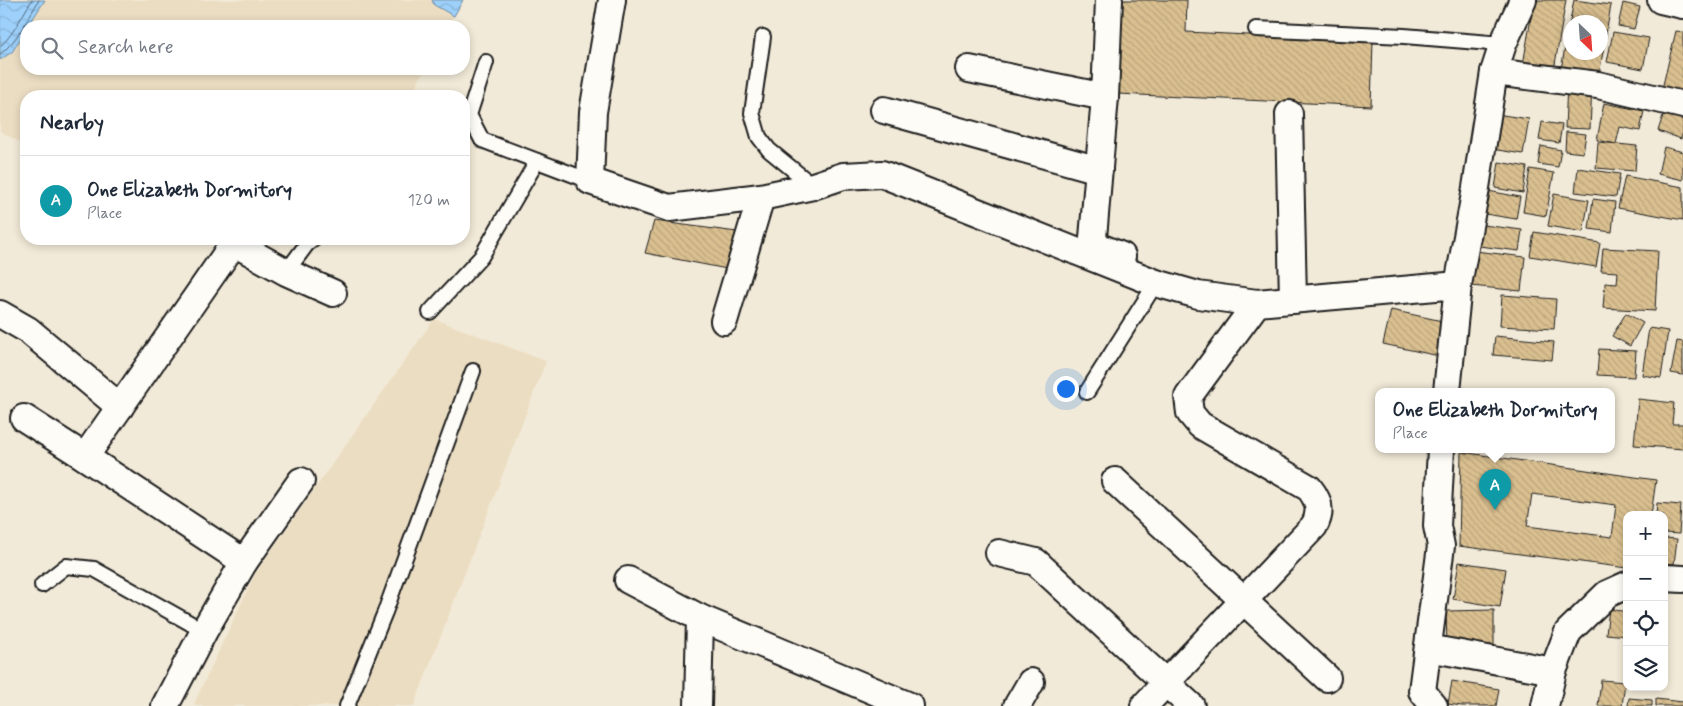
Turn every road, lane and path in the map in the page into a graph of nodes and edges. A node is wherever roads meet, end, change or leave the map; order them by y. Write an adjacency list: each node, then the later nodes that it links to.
1 (612, 0): 20 (street)
2 (1109, 0): 12 (street)
3 (1523, 0): 8 (street)
4 (1661, 0): 5 (street)
5 (1683, 5)
6 (1256, 29): 8 (lane)
7 (763, 37): 21 (lane)
8 (1503, 44): 11 (street)
9 (486, 62): 15 (lane)
10 (969, 69): 12 (street)
11 (1494, 72): 13 (street); 27 (street)
12 (1104, 97): 19 (street)
13 (1683, 105)
14 (884, 110): 19 (street)
15 (470, 113)
16 (1289, 114): 30 (street)
17 (470, 118): 18 (lane)
18 (536, 162): 20 (lane); 32 (lane)
19 (1099, 170): 28 (street)
20 (590, 181): 22 (street)
21 (813, 186): 22 (street); 28 (street)
22 (761, 197): 34 (street)
23 (233, 245): 38 (street)
24 (238, 245): 26 (street)
25 (306, 245): 26 (lane)
26 (286, 272): 29 (street)
27 (1458, 285): 30 (street); 36 (street)
28 (1167, 287): 31 (street); 37 (lane)
29 (333, 293)
30 (1293, 300): 31 (street)
31 (1257, 303): 51 (street)
32 (430, 312)
33 (0, 314): 38 (street)
34 (724, 322)
35 (472, 372): 60 (lane)
36 (1447, 388)
37 (1087, 392)
38 (120, 407): 41 (street)
39 (24, 418): 41 (street)
40 (1441, 453): 54 (street)
41 (85, 456): 45 (street)
42 (301, 481): 45 (street)
43 (1115, 481): 51 (street)
44 (999, 553): 58 (street)
45 (244, 562): 53 (street)
46 (1668, 578): 47 (street)
47 (1683, 579)
48 (628, 580): 52 (street)
49 (42, 585): 53 (lane)
50 (1623, 587): 55 (street)
51 (1244, 600): 56 (street); 58 (street)
52 (700, 618): 61 (street); 62 (street)
53 (204, 631): 59 (street)
54 (1428, 648): 55 (street); 66 (street)
55 (1553, 671): 67 (street)
56 (1327, 678)
57 (1031, 682): 63 (street)
58 (1166, 683): 64 (street); 65 (street)
59 (165, 706)
60 (347, 706)
61 (698, 706)
62 (910, 706)
63 (1017, 706)
64 (1144, 706)
65 (1191, 706)
66 (1434, 706)
67 (1545, 706)

